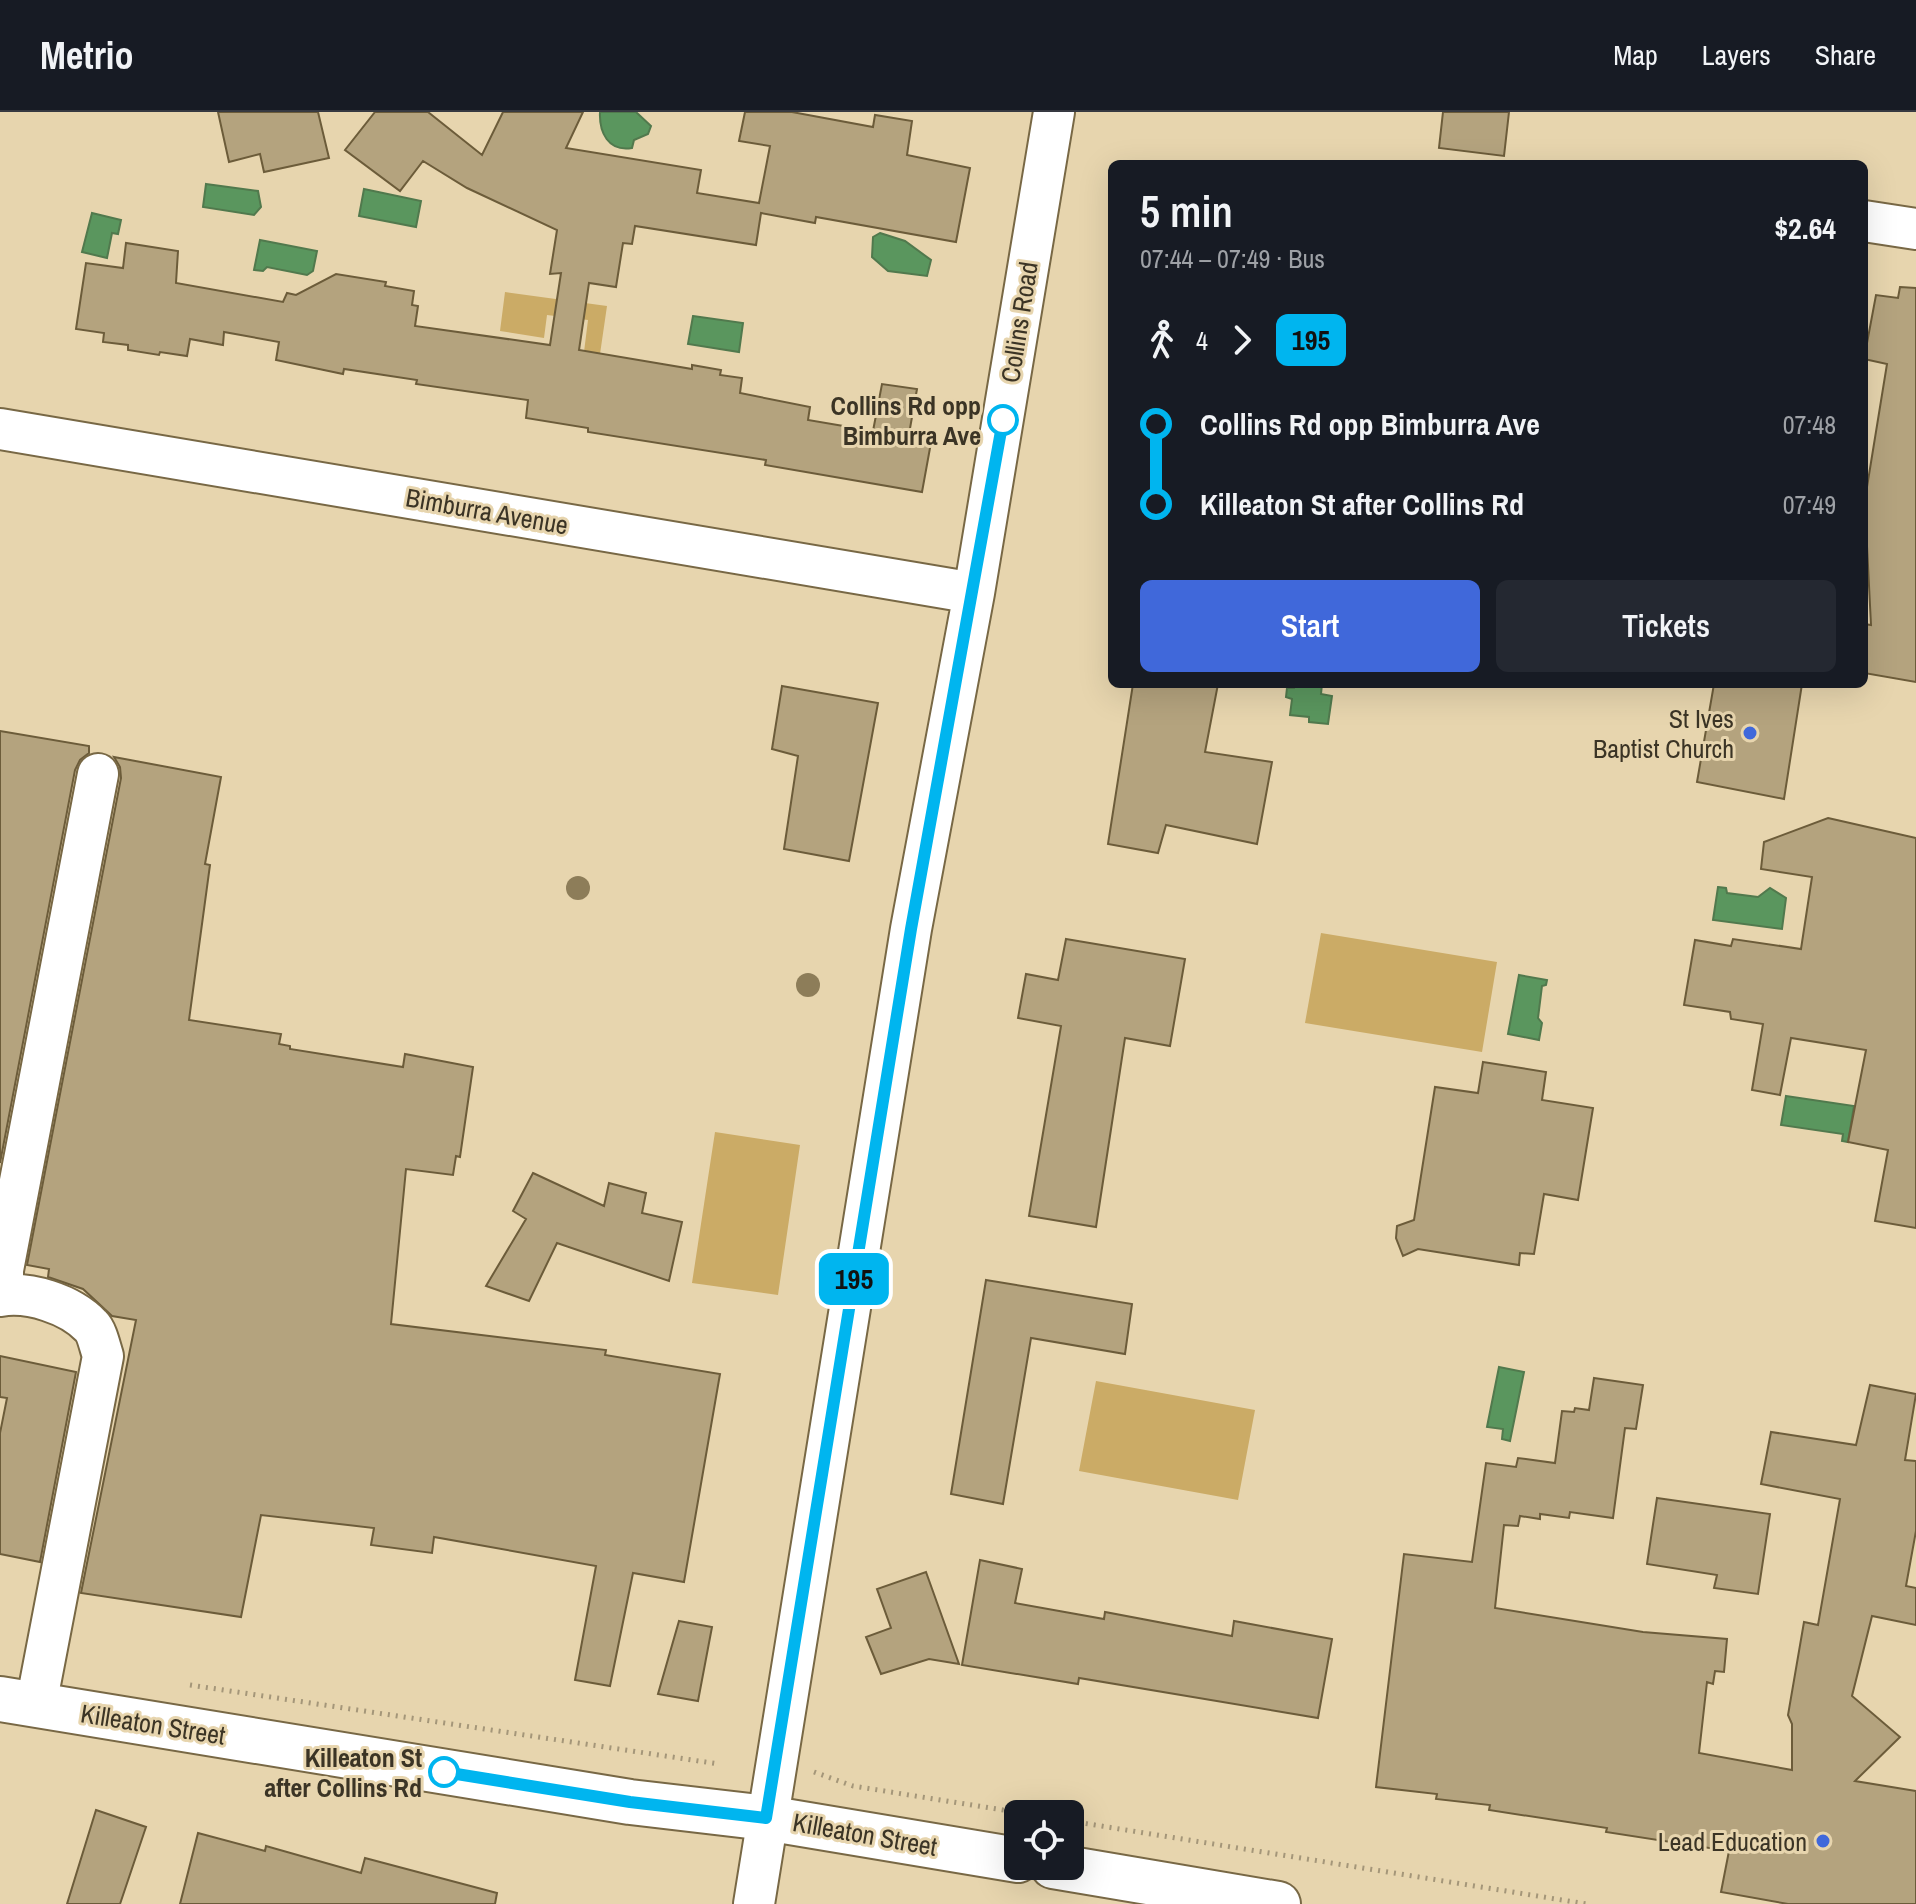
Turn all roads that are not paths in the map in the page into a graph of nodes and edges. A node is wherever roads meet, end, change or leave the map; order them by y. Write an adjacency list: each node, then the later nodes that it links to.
1 (1054, 112): 5 (street, Collins Road)
2 (1868, 222): 3 (street)
3 (1916, 229)
4 (0, 429): 5 (street, Bimburra Avenue)
5 (974, 593): 9 (street, Collins Road)
6 (98, 774): 7 (street)
7 (2, 1295): 8 (street)
8 (18, 1702): 9 (main road, Killeaton Street)
9 (766, 1818): 10 (main road, Killeaton Street); 12 (street, Collins Road)
10 (1004, 1858)
11 (1084, 1871): 13 (main road)
12 (754, 1904)
13 (1278, 1904)

